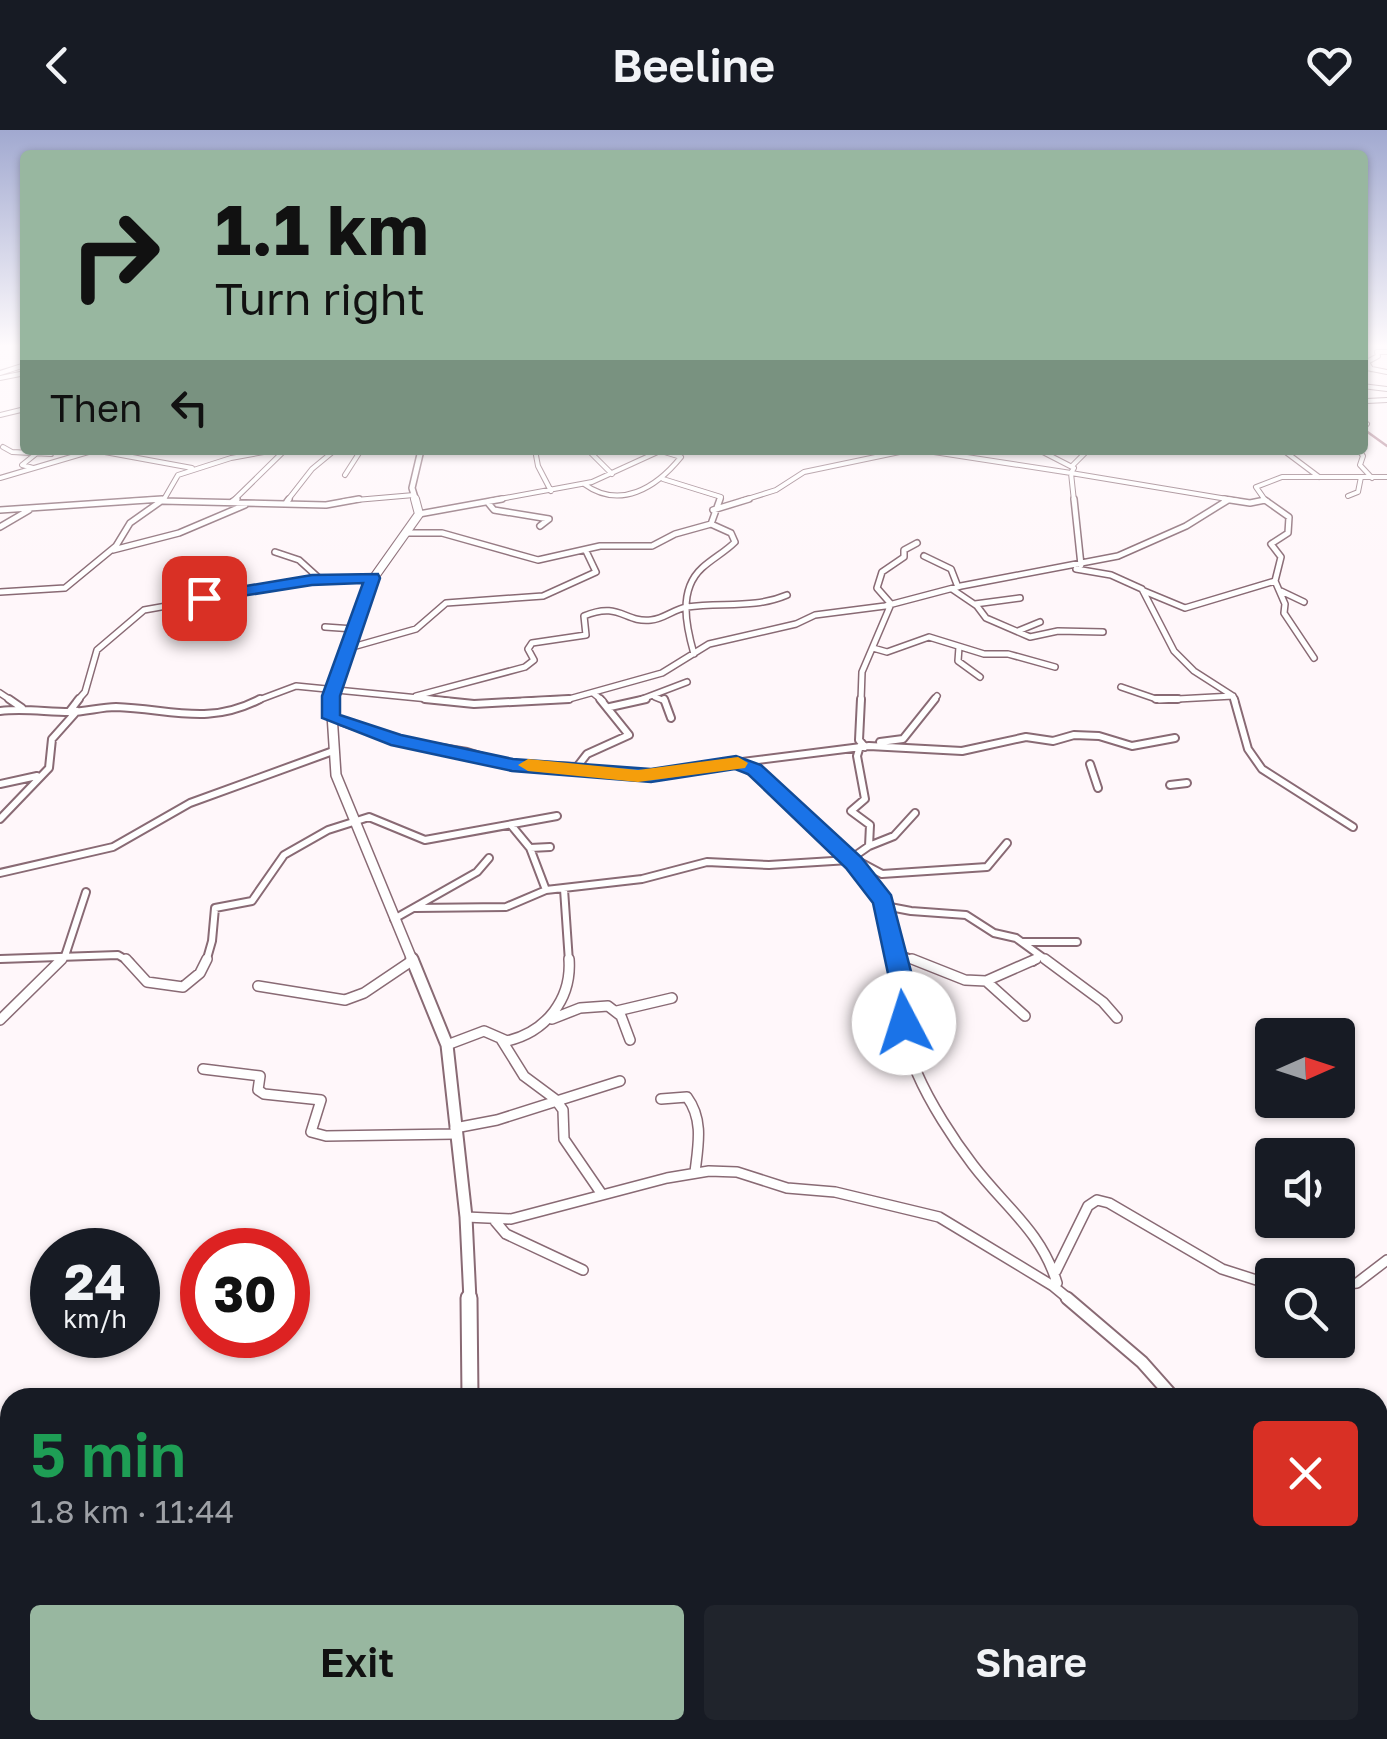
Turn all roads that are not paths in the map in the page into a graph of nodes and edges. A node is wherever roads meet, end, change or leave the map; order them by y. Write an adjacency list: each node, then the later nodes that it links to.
1 (3, 447): 2 (street)
2 (20, 452)
3 (34, 455): 24 (street)
4 (50, 455): 22 (street)
5 (79, 455): 22 (street)
6 (122, 455): 25 (street)
7 (253, 455): 25 (street)
8 (278, 455): 46 (street)
9 (329, 455): 47 (street)
10 (358, 455): 29 (street)
11 (422, 455): 40 (main road)
12 (537, 455): 38 (street)
13 (593, 455): 28 (street)
14 (651, 455): 28 (street)
15 (675, 455): 36 (street)
16 (884, 455): 52 (street)
17 (954, 455): 27 (street)
18 (1050, 455): 23 (street)
19 (1083, 455): 23 (street)
20 (1290, 455): 34 (street)
21 (1361, 455): 35 (street)
22 (48, 465): 24 (street)
23 (1073, 465): 27 (street)
24 (36, 468): 32 (street)
25 (194, 468): 42 (street)
26 (1272, 471): 33 (street)
27 (1071, 473): 43 (street); 63 (street)
28 (612, 474): 37 (street)
29 (344, 475)
30 (1362, 477): 34 (street); 35 (street); 41 (street)
31 (1387, 477): 35 (street)
32 (0, 478)
33 (1278, 478): 34 (street); 39 (street)
34 (1320, 478)
35 (1372, 478)
36 (663, 479): 37 (street); 52 (street)
37 (584, 484): 38 (street)
38 (551, 491): 48 (street)
39 (1256, 492): 44 (street); 45 (street)
40 (414, 494): 47 (street); 53 (main road)
41 (1348, 496)
42 (162, 500): 46 (street); 51 (street); 59 (street)
43 (1228, 500): 44 (street); 63 (street)
44 (1237, 500): 45 (street)
45 (1265, 500): 69 (street)
46 (231, 502): 49 (street)
47 (286, 502): 49 (street)
48 (488, 504): 53 (street); 55 (street)
49 (245, 505): 59 (street)
50 (0, 510): 51 (street)
51 (29, 510): 56 (street)
52 (714, 510): 54 (street)
53 (419, 514): 57 (main road)
54 (711, 524): 60 (street); 81 (street)
55 (540, 526)
56 (0, 527)
57 (405, 533): 60 (street); 66 (main road)
58 (917, 543): 79 (street)
59 (110, 551): 73 (street)
60 (586, 551): 88 (street)
61 (274, 552): 68 (street)
62 (924, 556): 70 (street)
63 (1081, 564): 64 (street)
64 (1066, 568): 67 (street); 71 (street)
65 (1016, 570): 67 (street)
66 (372, 578): 68 (street); 84 (main road)
67 (1013, 578): 70 (street)
68 (320, 579): 106 (street)
69 (1275, 581): 71 (street); 72 (street)
70 (955, 588): 74 (street); 80 (street)
71 (1144, 591): 100 (street)
72 (1280, 591): 78 (street); 91 (street)
73 (0, 592)
74 (940, 592): 77 (street); 79 (street)
75 (787, 595): 81 (street)
76 (1020, 598): 80 (street)
77 (951, 600)
78 (1304, 602)
79 (892, 604): 89 (street); 90 (street)
80 (970, 605): 85 (street)
81 (687, 606): 90 (street); 101 (street)
82 (1040, 622): 85 (street)
83 (325, 627): 84 (street)
84 (354, 630): 88 (main road)
85 (1018, 631): 86 (street)
86 (1103, 632)
87 (959, 647): 89 (street); 92 (street); 93 (street)
88 (349, 648): 96 (main road)
89 (873, 648): 110 (street)
90 (694, 654): 98 (street)
91 (1314, 658)
92 (1055, 667)
93 (980, 677)
94 (687, 682): 102 (street)
95 (1121, 687): 100 (street)
96 (334, 688): 101 (street); 106 (street); 108 (main road)
97 (0, 693): 104 (street)
98 (593, 693): 101 (street); 103 (street)
99 (936, 696): 110 (street)
100 (1233, 696): 125 (street)
101 (411, 697)
102 (651, 697): 103 (street); 107 (street)
103 (610, 707): 114 (street)
104 (22, 708): 105 (street); 106 (street)
105 (0, 710)
106 (73, 711): 115 (street)
107 (675, 716)
108 (331, 718): 111 (main road); 114 (street)
109 (1176, 738): 110 (street)
110 (864, 746): 112 (street); 127 (street)
111 (333, 751): 123 (main road); 132 (street)
112 (736, 762): 114 (street); 131 (street)
113 (1090, 764): 119 (street)
114 (576, 767)
115 (42, 774): 117 (street); 122 (street)
116 (1187, 783): 118 (street)
117 (0, 784)
118 (1170, 784)
119 (1098, 788)
120 (915, 813): 127 (street)
121 (557, 816): 124 (street)
122 (0, 818)
123 (357, 820): 124 (street); 138 (main road); 142 (street)
124 (511, 825): 129 (street)
125 (1353, 827)
126 (1008, 842): 131 (street)
127 (869, 846): 131 (street)
128 (550, 847): 129 (street)
129 (530, 848): 134 (street)
130 (490, 858): 137 (street)
131 (851, 859): 133 (street); 136 (street)
132 (0, 873)
133 (564, 889): 134 (street); 153 (street)
134 (546, 890): 137 (street)
135 (86, 892): 142 (street)
136 (884, 901): 139 (street); 141 (street)
137 (416, 908): 138 (street)
138 (394, 918): 145 (main road)
139 (1022, 942): 140 (street); 143 (street)
140 (1076, 942)
141 (893, 952): 146 (street); 168 (street)
142 (65, 956): 144 (street); 152 (street)
143 (1040, 956): 146 (street); 151 (street)
144 (0, 960)
145 (413, 960): 147 (street); 156 (main road)
146 (986, 981): 150 (street)
147 (258, 986)
148 (672, 998): 149 (street)
149 (616, 1011): 153 (street); 155 (street)
150 (1025, 1016)
151 (1117, 1018)
152 (0, 1020)
153 (544, 1024): 154 (street)
154 (502, 1040): 156 (street); 159 (street)
155 (630, 1040)
156 (447, 1044): 161 (main road)
157 (203, 1070): 161 (street)
158 (620, 1081): 159 (street)
159 (555, 1098): 161 (street); 163 (street)
160 (661, 1099): 162 (street)
161 (455, 1131): 164 (main road)
162 (695, 1172): 163 (street); 171 (street)
163 (600, 1193): 165 (street)
164 (466, 1217): 165 (street); 172 (main road)
165 (495, 1221): 167 (street)
166 (1387, 1260): 170 (street)
167 (583, 1270)
168 (1056, 1271): 169 (street); 171 (street)
169 (1255, 1280)
170 (1355, 1283)
171 (1053, 1286): 173 (street)
172 (470, 1388)
173 (1165, 1388)

